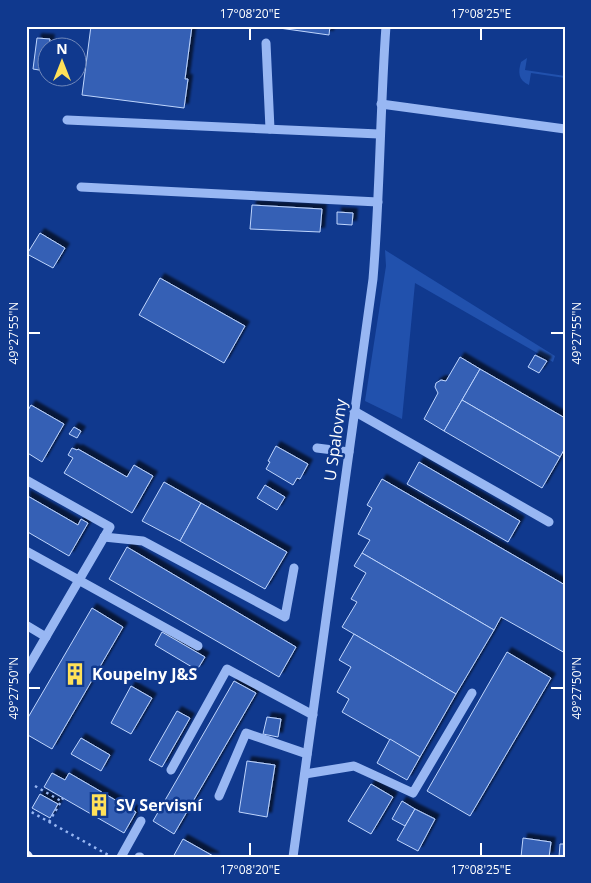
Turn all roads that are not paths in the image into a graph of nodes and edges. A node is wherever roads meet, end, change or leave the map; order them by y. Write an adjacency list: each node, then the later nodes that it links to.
1 (386, 26): 3 (street, U Spalovny)
2 (266, 43): 5 (street)
3 (381, 104): 6 (street); 7 (street, U Spalovny)
4 (67, 120): 5 (street)
5 (270, 129): 7 (street)
6 (565, 129)
7 (380, 134): 9 (street, U Spalovny)
8 (81, 187): 9 (street)
9 (378, 202): 10 (street, U Spalovny)
10 (354, 412): 12 (street, U Spalovny); 14 (street)
11 (317, 448): 12 (street)
12 (349, 452): 24 (street, U Spalovny)
13 (26, 480): 15 (street)
14 (548, 522)
15 (104, 537): 17 (street); 18 (street)
16 (26, 551): 18 (street)
17 (294, 568)
18 (79, 581): 20 (street); 21 (street)
19 (26, 625): 20 (street)
20 (46, 637): 22 (street)
21 (198, 646)
22 (26, 671)
23 (472, 692): 27 (street)
24 (313, 715): 25 (street, U Spalovny); 26 (street)
25 (307, 754): 27 (street, U Spalovny); 28 (street)
26 (171, 770)
27 (304, 774): 31 (street, U Spalovny)
28 (219, 796)
29 (142, 821): 30 (street)
30 (121, 857)
31 (293, 857)

